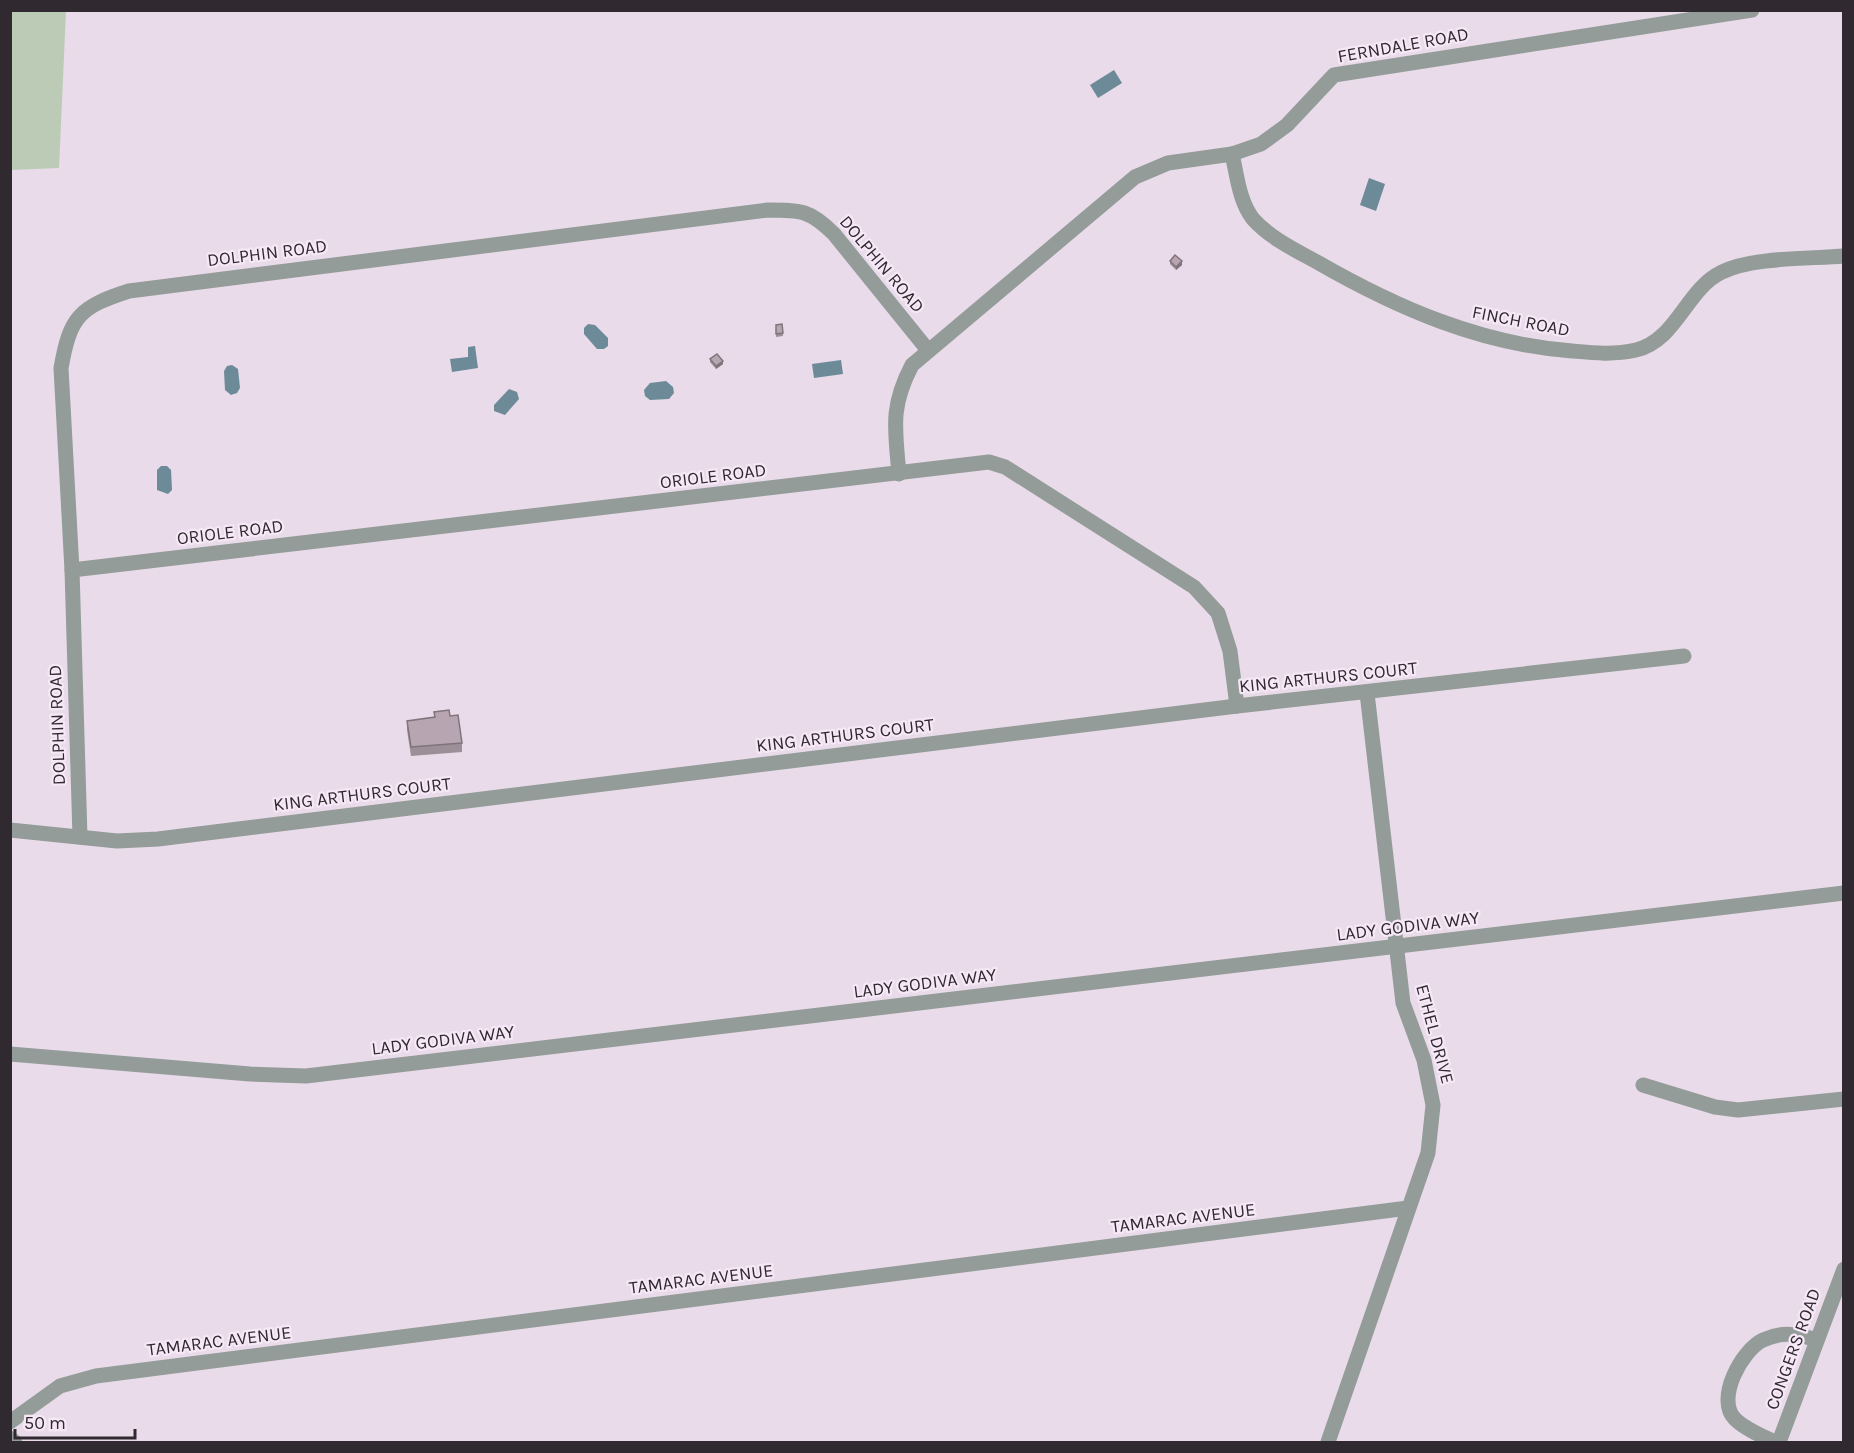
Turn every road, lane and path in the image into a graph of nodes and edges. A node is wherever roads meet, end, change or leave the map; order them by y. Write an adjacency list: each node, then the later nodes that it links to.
1 (1752, 10): 2 (street, FERNDALE ROAD)
2 (1232, 154): 3 (street, FINCH ROAD); 4 (street, FERNDALE ROAD)
3 (1844, 256)
4 (927, 350): 5 (street, FERNDALE ROAD); 6 (street, DOLPHIN ROAD)
5 (899, 474): 6 (street, ORIOLE ROAD); 9 (street, ORIOLE ROAD)
6 (72, 570): 11 (street, DOLPHIN ROAD)
7 (1684, 656): 8 (street, KING ARTHURS COURT)
8 (1367, 693): 9 (street, KING ARTHURS COURT); 13 (street, ETHEL DRIVE)
9 (1237, 706): 11 (street, KING ARTHURS COURT)
10 (10, 830): 11 (street, KING ARTHURS COURT)
11 (80, 837)
12 (1844, 893): 13 (street, LADY GODIVA WAY)
13 (1396, 947): 14 (street, LADY GODIVA WAY); 17 (street, ETHEL DRIVE)
14 (10, 1054)
15 (1643, 1085): 16 (street)
16 (1844, 1099)
17 (1408, 1208): 20 (street, TAMARAC AVENUE); 23 (street, ETHEL DRIVE)
18 (1844, 1269): 19 (street, CONGERS ROAD)
19 (1817, 1340): 24 (street); 25 (street, CONGERS ROAD)
20 (10, 1422)
21 (10, 1438): 22 (street)
22 (15, 1443)
23 (1328, 1443)
24 (1775, 1443)
25 (1779, 1443)

